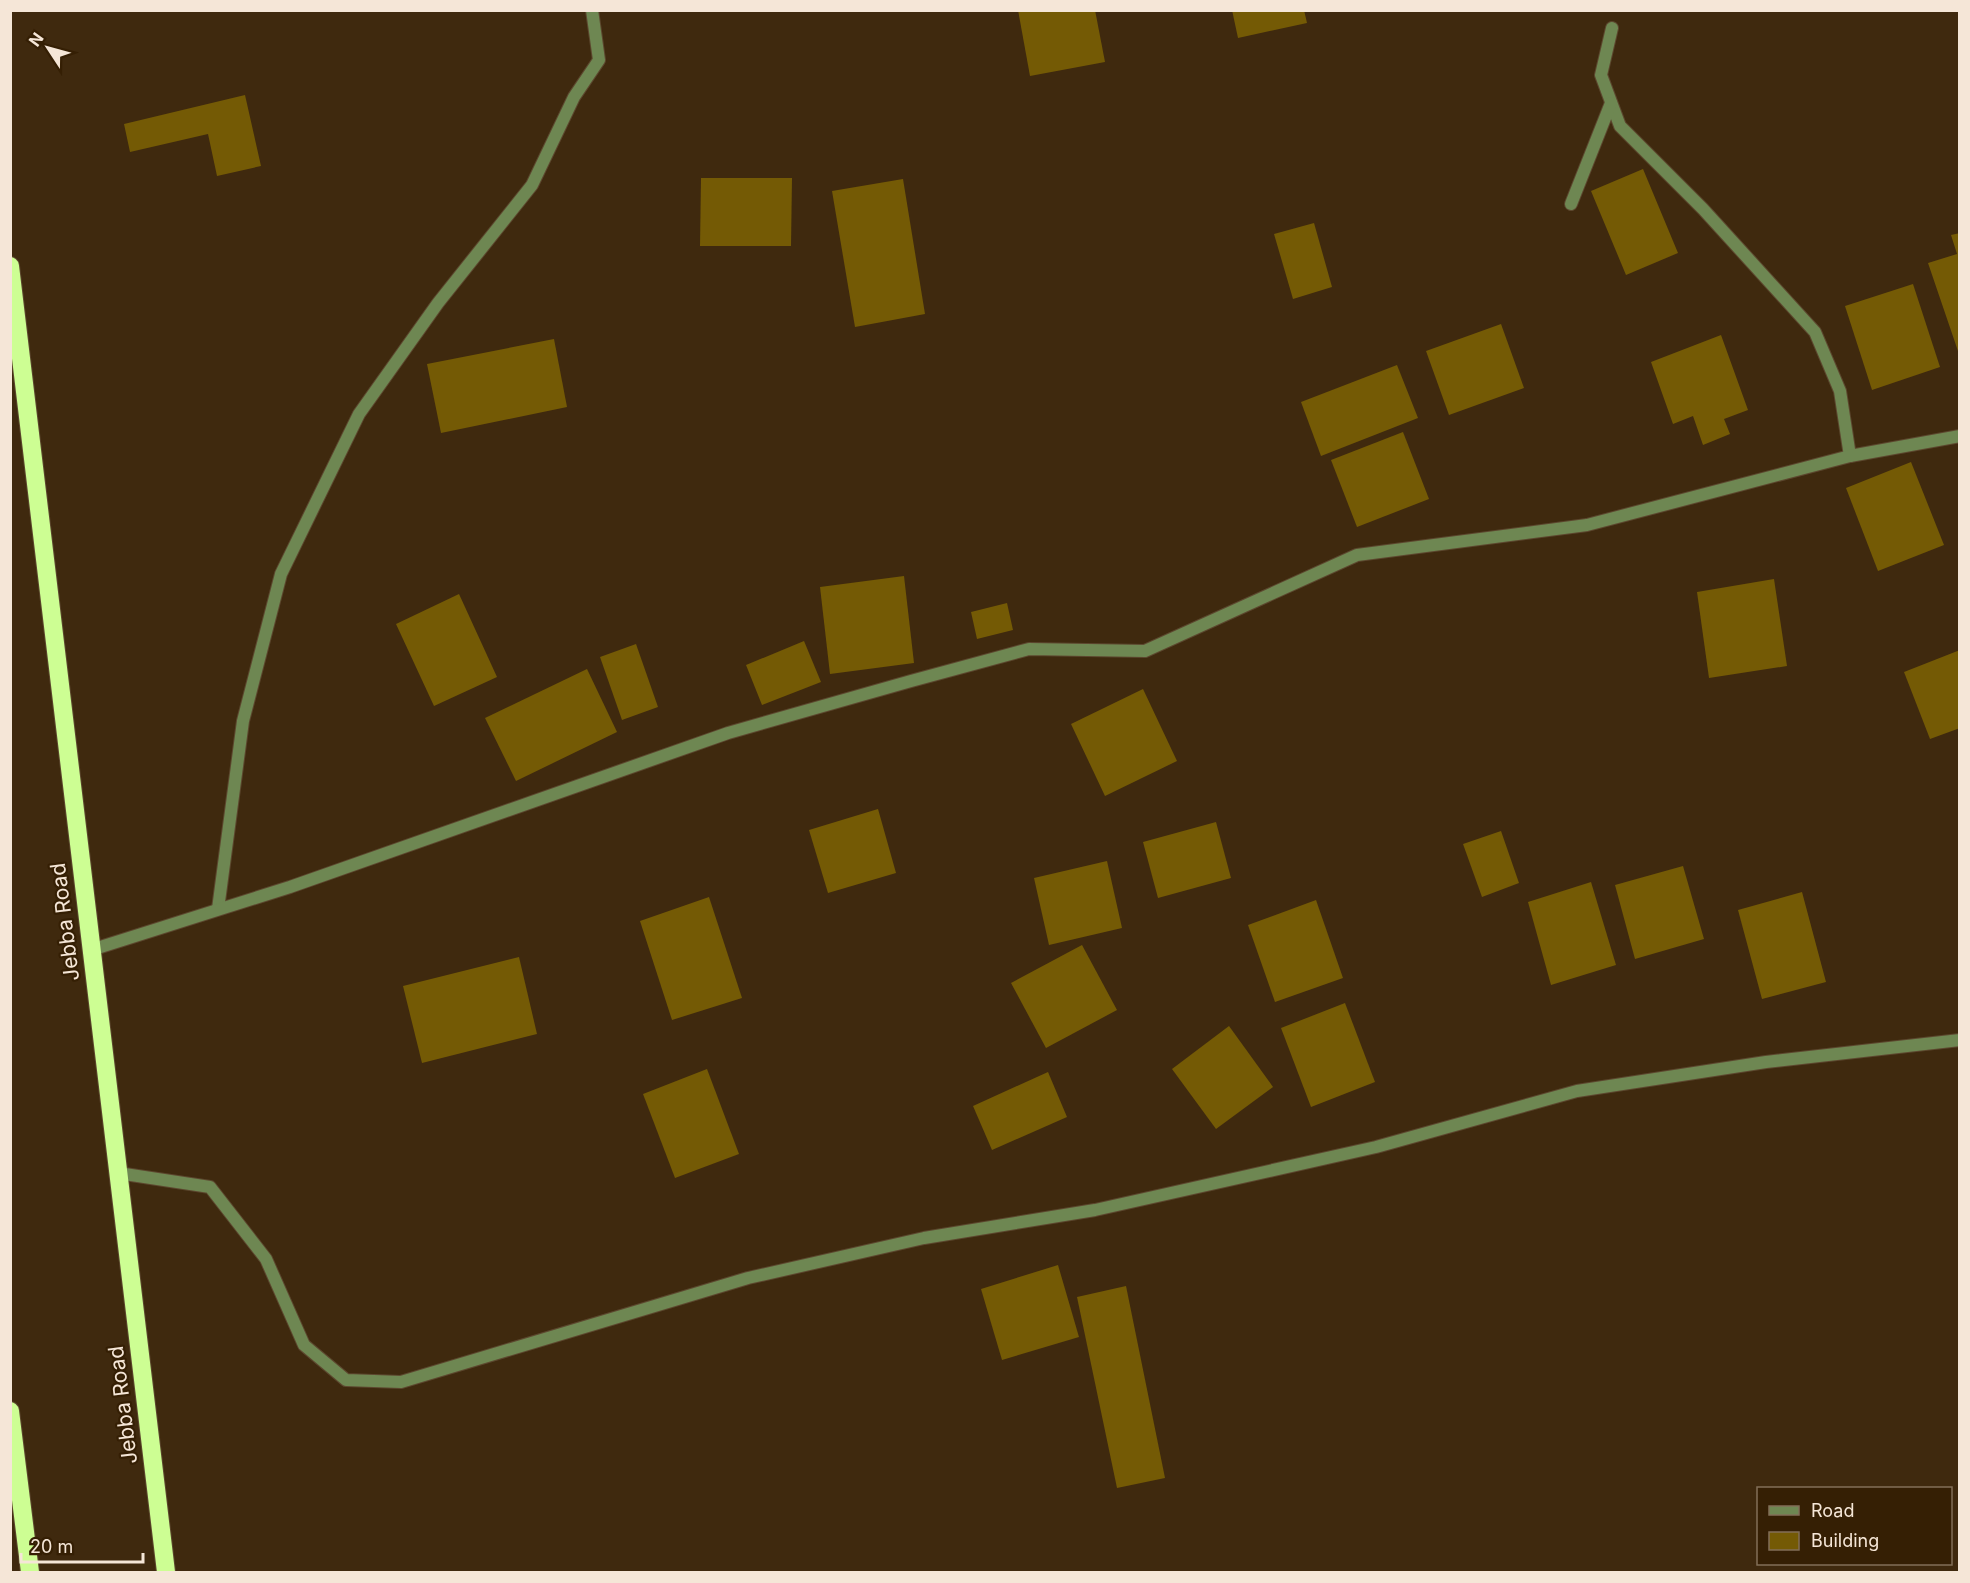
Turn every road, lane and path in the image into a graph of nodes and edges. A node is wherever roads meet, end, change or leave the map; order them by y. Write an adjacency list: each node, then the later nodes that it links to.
1 (592, 10): 8 (street)
2 (1612, 28): 3 (street)
3 (1611, 103): 4 (street); 7 (street)
4 (1571, 204)
5 (10, 266): 9 (highway, Jebba Road)
6 (1959, 436): 7 (street)
7 (1850, 456): 8 (street)
8 (218, 909): 9 (street)
9 (90, 950): 11 (highway, Jebba Road)
10 (1959, 1040): 11 (street)
11 (118, 1173): 14 (highway, Jebba Road)
12 (10, 1411): 13 (highway)
13 (30, 1572)
14 (166, 1572)

